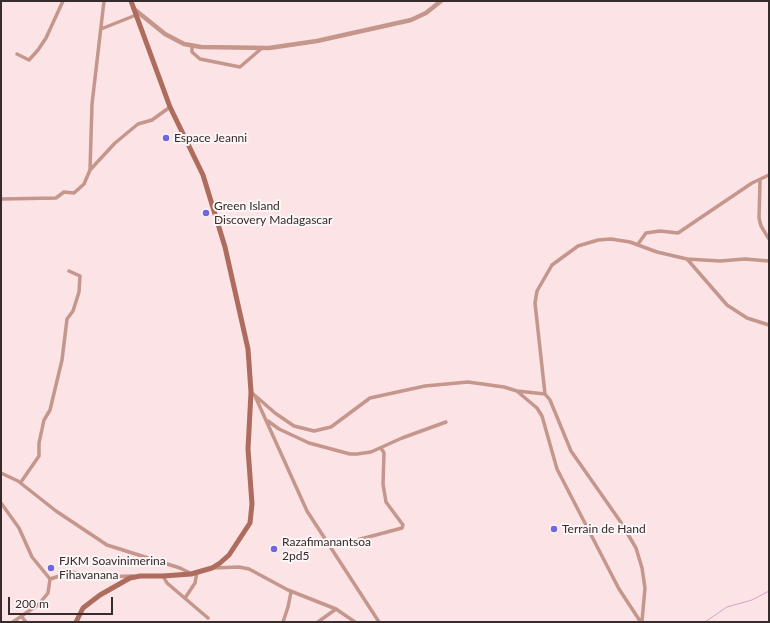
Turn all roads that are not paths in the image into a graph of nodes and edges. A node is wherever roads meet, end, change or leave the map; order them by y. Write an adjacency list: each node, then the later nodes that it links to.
1 (63, 1): 10 (street)
2 (104, 1): 7 (street)
3 (131, 1): 5 (main road)
4 (439, 2): 9 (street)
5 (134, 9): 6 (main road); 8 (street)
6 (136, 15): 7 (street); 11 (main road)
7 (101, 29): 12 (street)
8 (192, 45): 9 (street); 9 (street)
9 (262, 48)
10 (17, 54)
11 (170, 107): 12 (street); 23 (main road)
12 (90, 170): 15 (street)
13 (769, 175): 14 (street)
14 (760, 181): 16 (street); 17 (street)
15 (1, 199)
16 (769, 239)
17 (638, 244): 18 (street); 24 (street)
18 (687, 259): 19 (street); 21 (street)
19 (769, 261)
20 (69, 271): 29 (street)
21 (769, 325)
22 (517, 391): 23 (street); 24 (street); 24 (street)
23 (253, 394): 25 (street); 32 (main road)
24 (545, 394)
25 (267, 421): 27 (street); 31 (street)
26 (446, 422): 27 (street)
27 (381, 448): 31 (street)
28 (1, 473): 29 (street)
29 (21, 482): 34 (street)
30 (1, 503): 37 (street)
31 (331, 547): 49 (street)
32 (212, 568): 33 (main road); 38 (street)
33 (197, 572): 34 (main road); 39 (street)
34 (190, 574): 36 (main road)
35 (140, 576): 36 (main road); 37 (street); 45 (main road)
36 (163, 576): 39 (street)
37 (50, 579): 41 (street)
38 (291, 592): 40 (street); 46 (street)
39 (185, 598): 42 (street)
40 (336, 609): 47 (street); 48 (street)
41 (22, 616): 43 (street); 44 (street)
42 (208, 618)
43 (14, 622)
44 (26, 622)
45 (76, 622)
46 (283, 622)
47 (318, 622)
48 (355, 622)
49 (379, 622)

